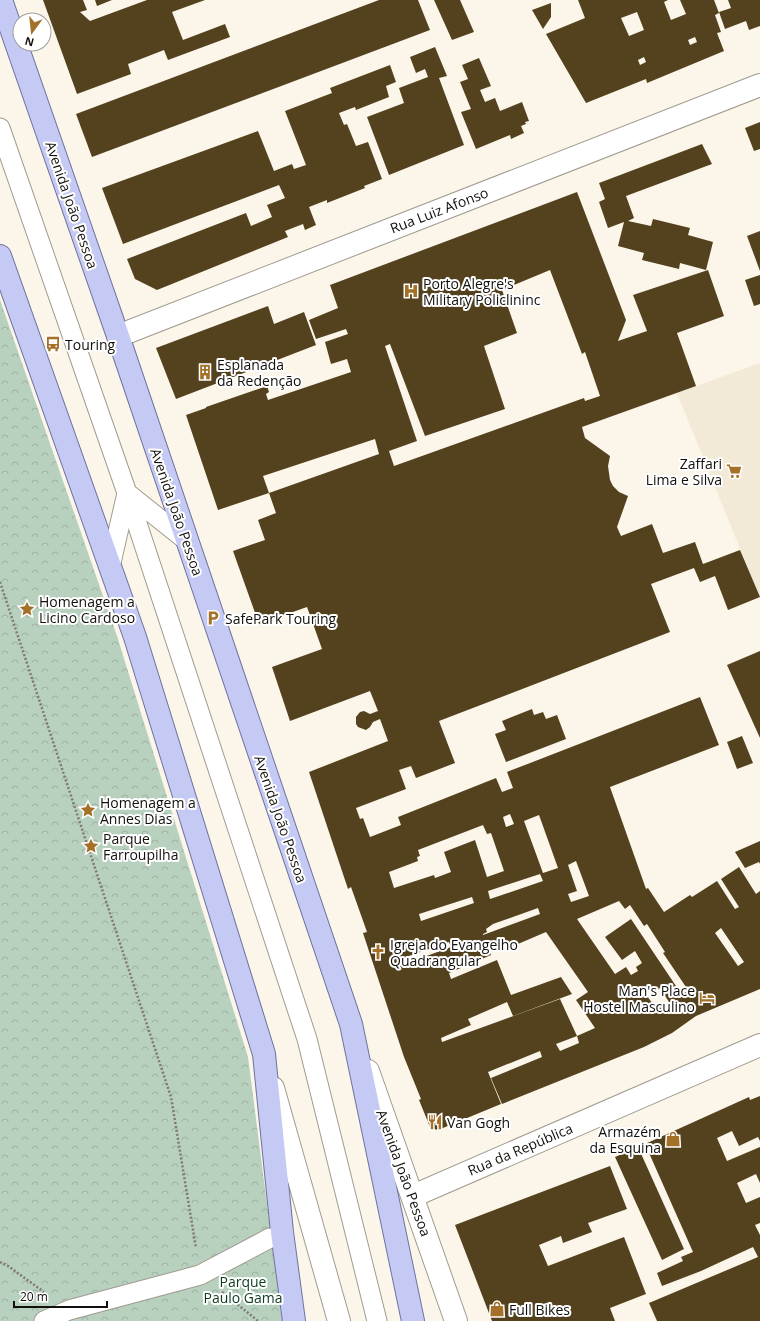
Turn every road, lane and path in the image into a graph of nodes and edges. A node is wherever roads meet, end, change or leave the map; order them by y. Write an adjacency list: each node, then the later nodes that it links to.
1 (1, 0): 5 (main road, Avenida João Pessoa)
2 (760, 85): 5 (street, Rua Luiz Afonso)
3 (0, 128): 6 (lane)
4 (0, 256): 8 (main road)
5 (118, 336): 7 (main road, Avenida João Pessoa)
6 (127, 493): 7 (lane); 8 (lane); 22 (lane)
7 (186, 540): 10 (main road, Avenida João Pessoa)
8 (110, 567): 12 (main road)
9 (0, 582): 16 (path)
10 (351, 1024): 13 (street, Avenida João Pessoa); 23 (main road, Avenida João Pessoa)
11 (760, 1045): 13 (street, Rua da República)
12 (264, 1054): 20 (main road); 21 (street)
13 (412, 1196): 24 (street, Avenida João Pessoa)
14 (270, 1238): 16 (lane)
15 (0, 1262): 17 (path)
16 (200, 1275): 17 (lane); 19 (path)
17 (69, 1310): 18 (lane)
18 (44, 1321)
19 (258, 1321)
20 (294, 1321)
21 (339, 1321)
22 (377, 1321)
23 (413, 1321)
24 (456, 1321)

